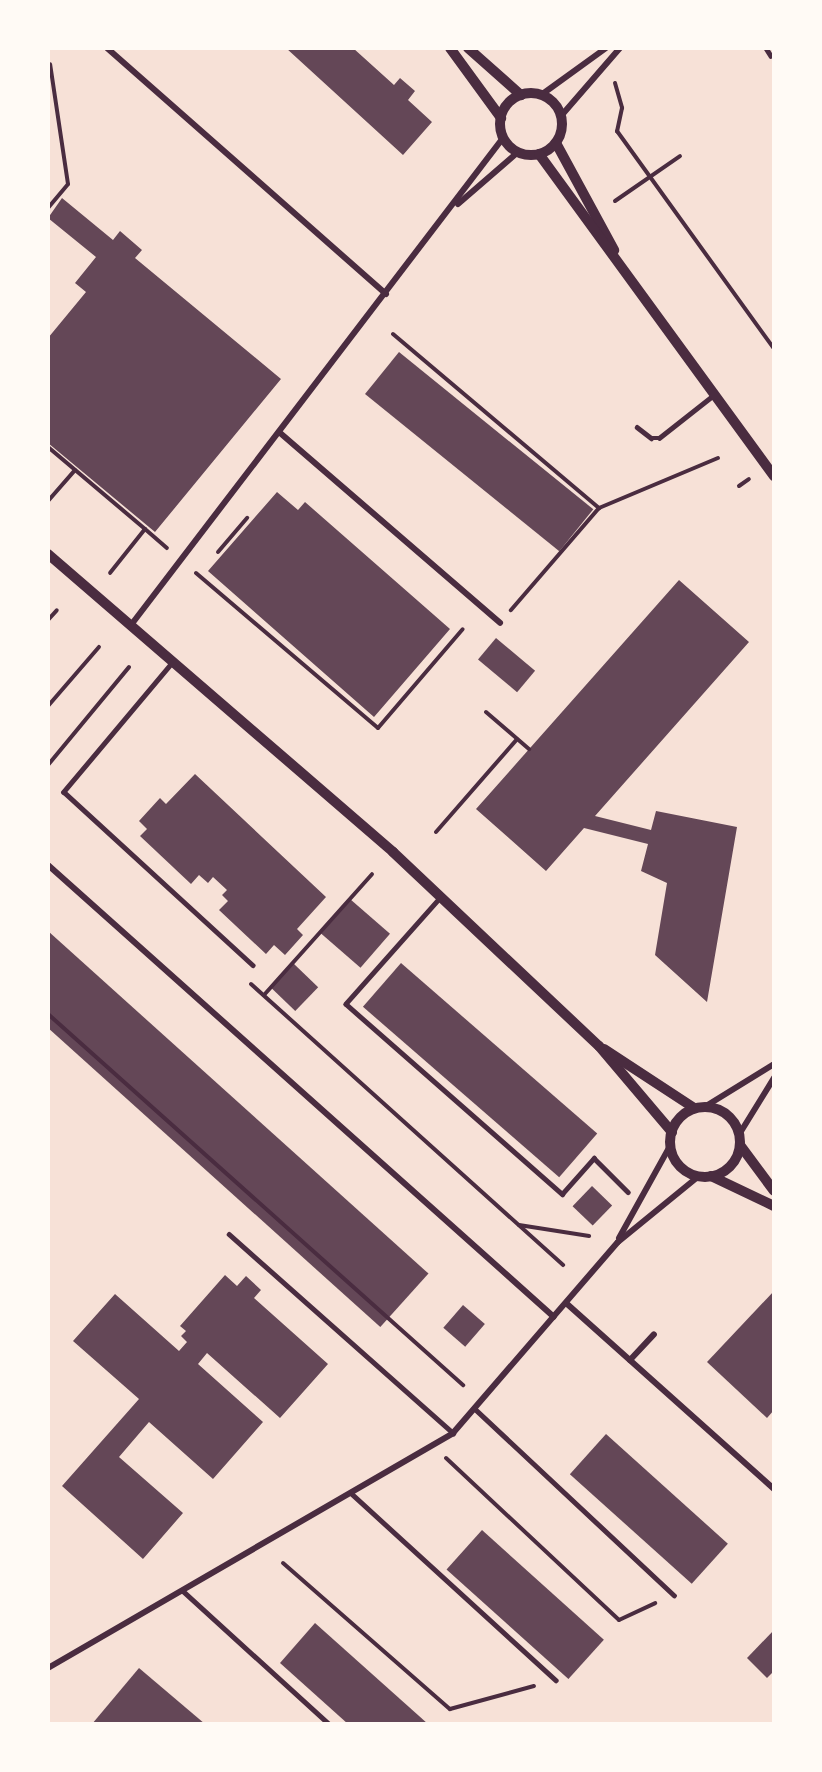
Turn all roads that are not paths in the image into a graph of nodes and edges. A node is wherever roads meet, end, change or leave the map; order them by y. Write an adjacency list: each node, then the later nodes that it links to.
1 (107, 48): 17 (street)
2 (450, 48): 11 (street)
3 (468, 48): 8 (street)
4 (606, 48): 9 (street)
5 (620, 48): 10 (street)
6 (766, 48): 7 (lane)
7 (771, 56)
8 (520, 95): 9 (street); 11 (street)
9 (541, 95): 10 (street)
10 (561, 116): 13 (street)
11 (501, 118): 12 (street)
12 (503, 138): 14 (street); 16 (street)
13 (556, 143): 15 (street); 18 (street)
14 (518, 152): 15 (street); 16 (street)
15 (539, 154): 18 (street)
16 (449, 212): 17 (street)
17 (386, 294): 21 (street)
18 (639, 295): 19 (street)
19 (715, 394): 20 (lane); 22 (street)
20 (637, 427)
21 (279, 432): 24 (street); 25 (street)
22 (774, 476)
23 (48, 554): 25 (street)
24 (500, 623)
25 (131, 625): 26 (street)
26 (173, 662): 28 (street); 29 (lane)
27 (48, 865): 44 (street)
28 (441, 897): 30 (street); 39 (lane)
29 (253, 965)
30 (599, 1046): 33 (street); 35 (street)
31 (773, 1064): 33 (street)
32 (774, 1078): 34 (street)
33 (700, 1107): 34 (street); 35 (street)
34 (740, 1133): 36 (street)
35 (671, 1138): 37 (street); 42 (street)
36 (740, 1145): 37 (street); 38 (street)
37 (705, 1176): 40 (street); 42 (street)
38 (774, 1191)
39 (628, 1192)
40 (774, 1206)
41 (230, 1234): 48 (lane)
42 (618, 1242): 43 (street)
43 (566, 1303): 44 (street); 46 (street)
44 (554, 1317): 47 (street)
45 (654, 1334): 46 (street)
46 (630, 1360): 49 (street)
47 (474, 1408): 48 (street); 52 (lane)
48 (453, 1433): 50 (street)
49 (774, 1489)
50 (352, 1494): 51 (street); 54 (lane)
51 (183, 1591): 53 (street); 55 (lane)
52 (674, 1595)
53 (48, 1668)
54 (556, 1680)
55 (329, 1724)

